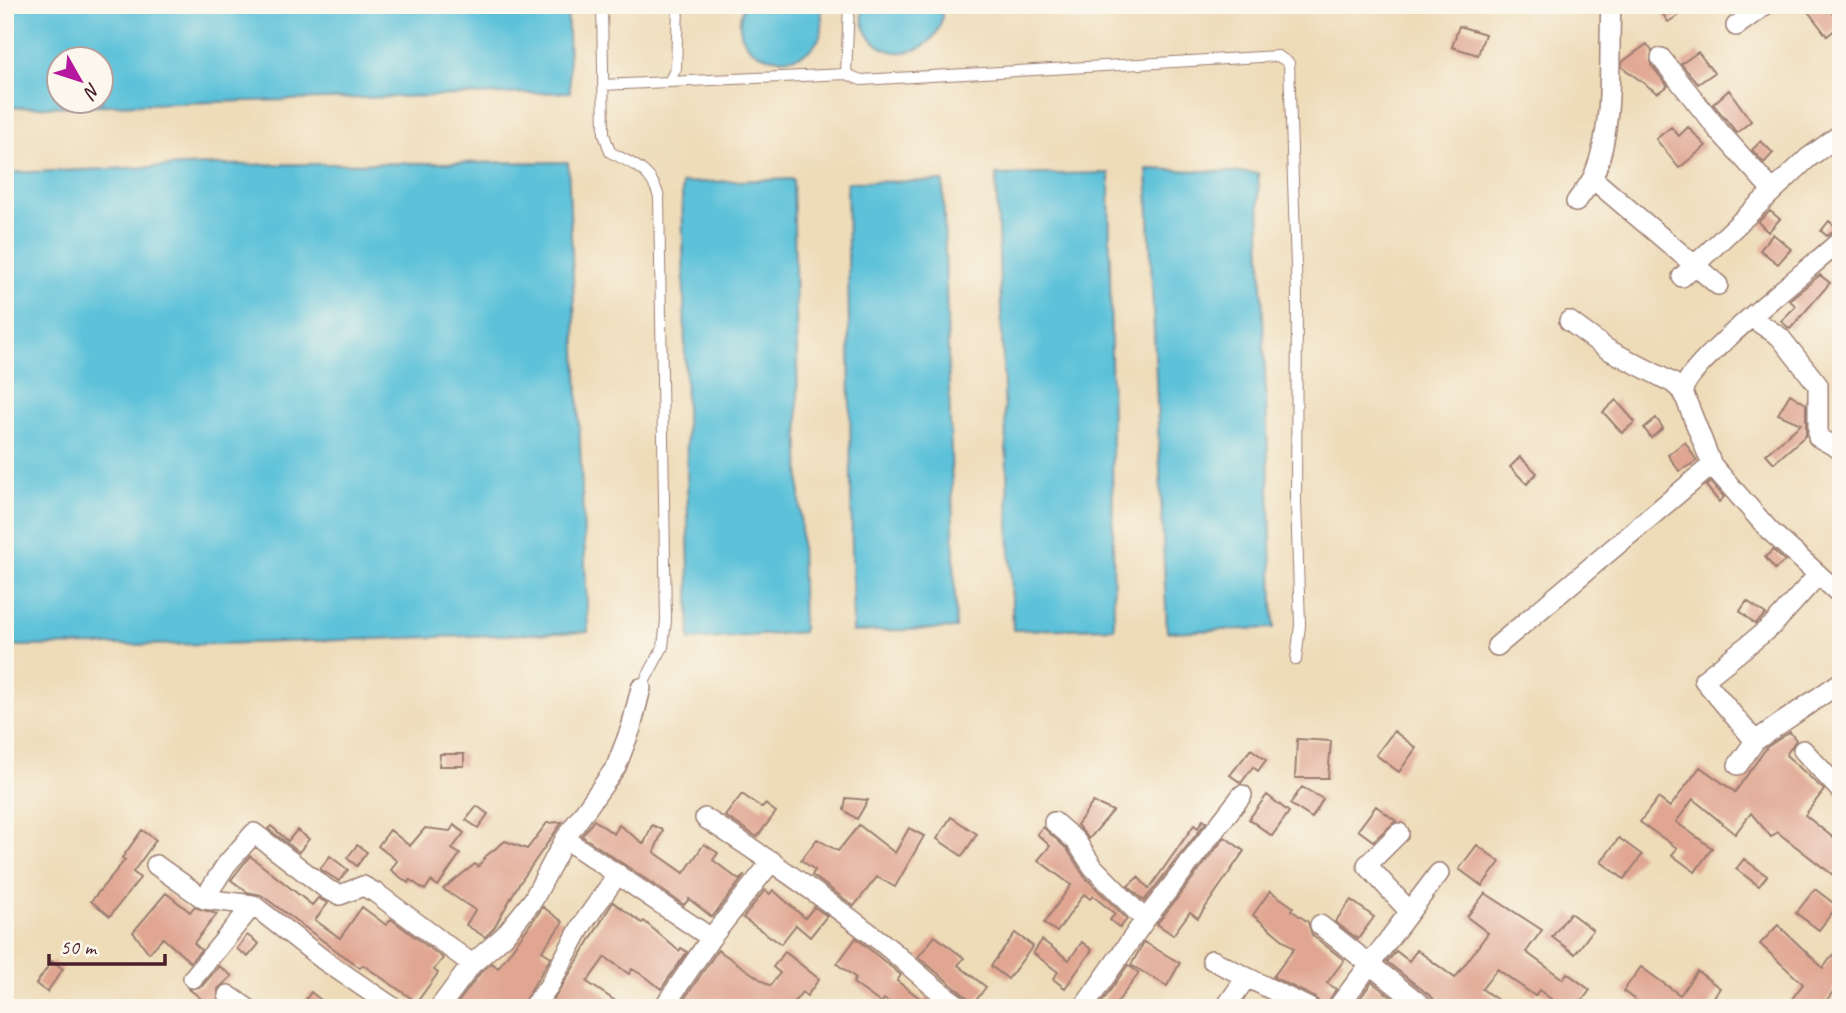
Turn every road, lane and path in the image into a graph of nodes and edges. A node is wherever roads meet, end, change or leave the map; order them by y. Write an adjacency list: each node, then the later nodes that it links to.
1 (602, 5): 10 (lane)
2 (678, 5): 9 (lane)
3 (849, 5): 8 (lane)
4 (1611, 5): 12 (street)
5 (1765, 5): 6 (street)
6 (1737, 26)
7 (1661, 58): 13 (street)
8 (846, 74): 9 (lane); 26 (lane)
9 (670, 80): 10 (lane)
10 (603, 85): 28 (lane)
11 (1841, 134): 13 (street)
12 (1592, 179): 14 (street); 16 (street)
13 (1772, 190): 16 (street)
14 (1576, 202)
15 (1841, 240): 18 (street)
16 (1688, 271): 17 (street)
17 (1718, 285)
18 (1752, 317): 20 (street); 21 (street)
19 (1569, 321): 20 (street)
20 (1684, 392): 22 (street)
21 (1841, 450)
22 (1712, 465): 23 (street); 25 (street)
23 (1816, 576): 24 (street); 29 (street)
24 (1841, 595)
25 (1497, 646)
26 (1296, 660)
27 (1841, 682): 29 (street)
28 (641, 688): 37 (street)
29 (1755, 741): 31 (street)
30 (1803, 750): 32 (street)
31 (1738, 765)
32 (1841, 791)
33 (1242, 794): 45 (street)
34 (705, 818): 38 (street)
35 (1054, 822): 45 (street)
36 (1399, 833): 44 (street)
37 (565, 839): 41 (street); 49 (street)
38 (772, 861): 47 (street); 59 (street)
39 (156, 864): 42 (street)
40 (1440, 873): 44 (street)
41 (618, 874): 47 (street); 57 (street)
42 (204, 899): 43 (street); 49 (street)
43 (253, 905): 51 (street); 55 (street)
44 (1409, 912): 50 (street)
45 (1145, 920): 60 (street)
46 (1321, 925): 50 (street)
47 (711, 939): 58 (street)
48 (1212, 960): 52 (street)
49 (472, 964): 56 (street)
50 (1368, 964): 63 (street); 64 (street)
51 (193, 978)
52 (1246, 978): 61 (street); 62 (street)
53 (228, 995): 54 (street)
54 (247, 1008)
55 (394, 1008)
56 (439, 1008)
57 (532, 1008)
58 (663, 1008)
59 (963, 1008)
60 (1083, 1008)
61 (1225, 1008)
62 (1309, 1008)
63 (1337, 1008)
64 (1425, 1008)

